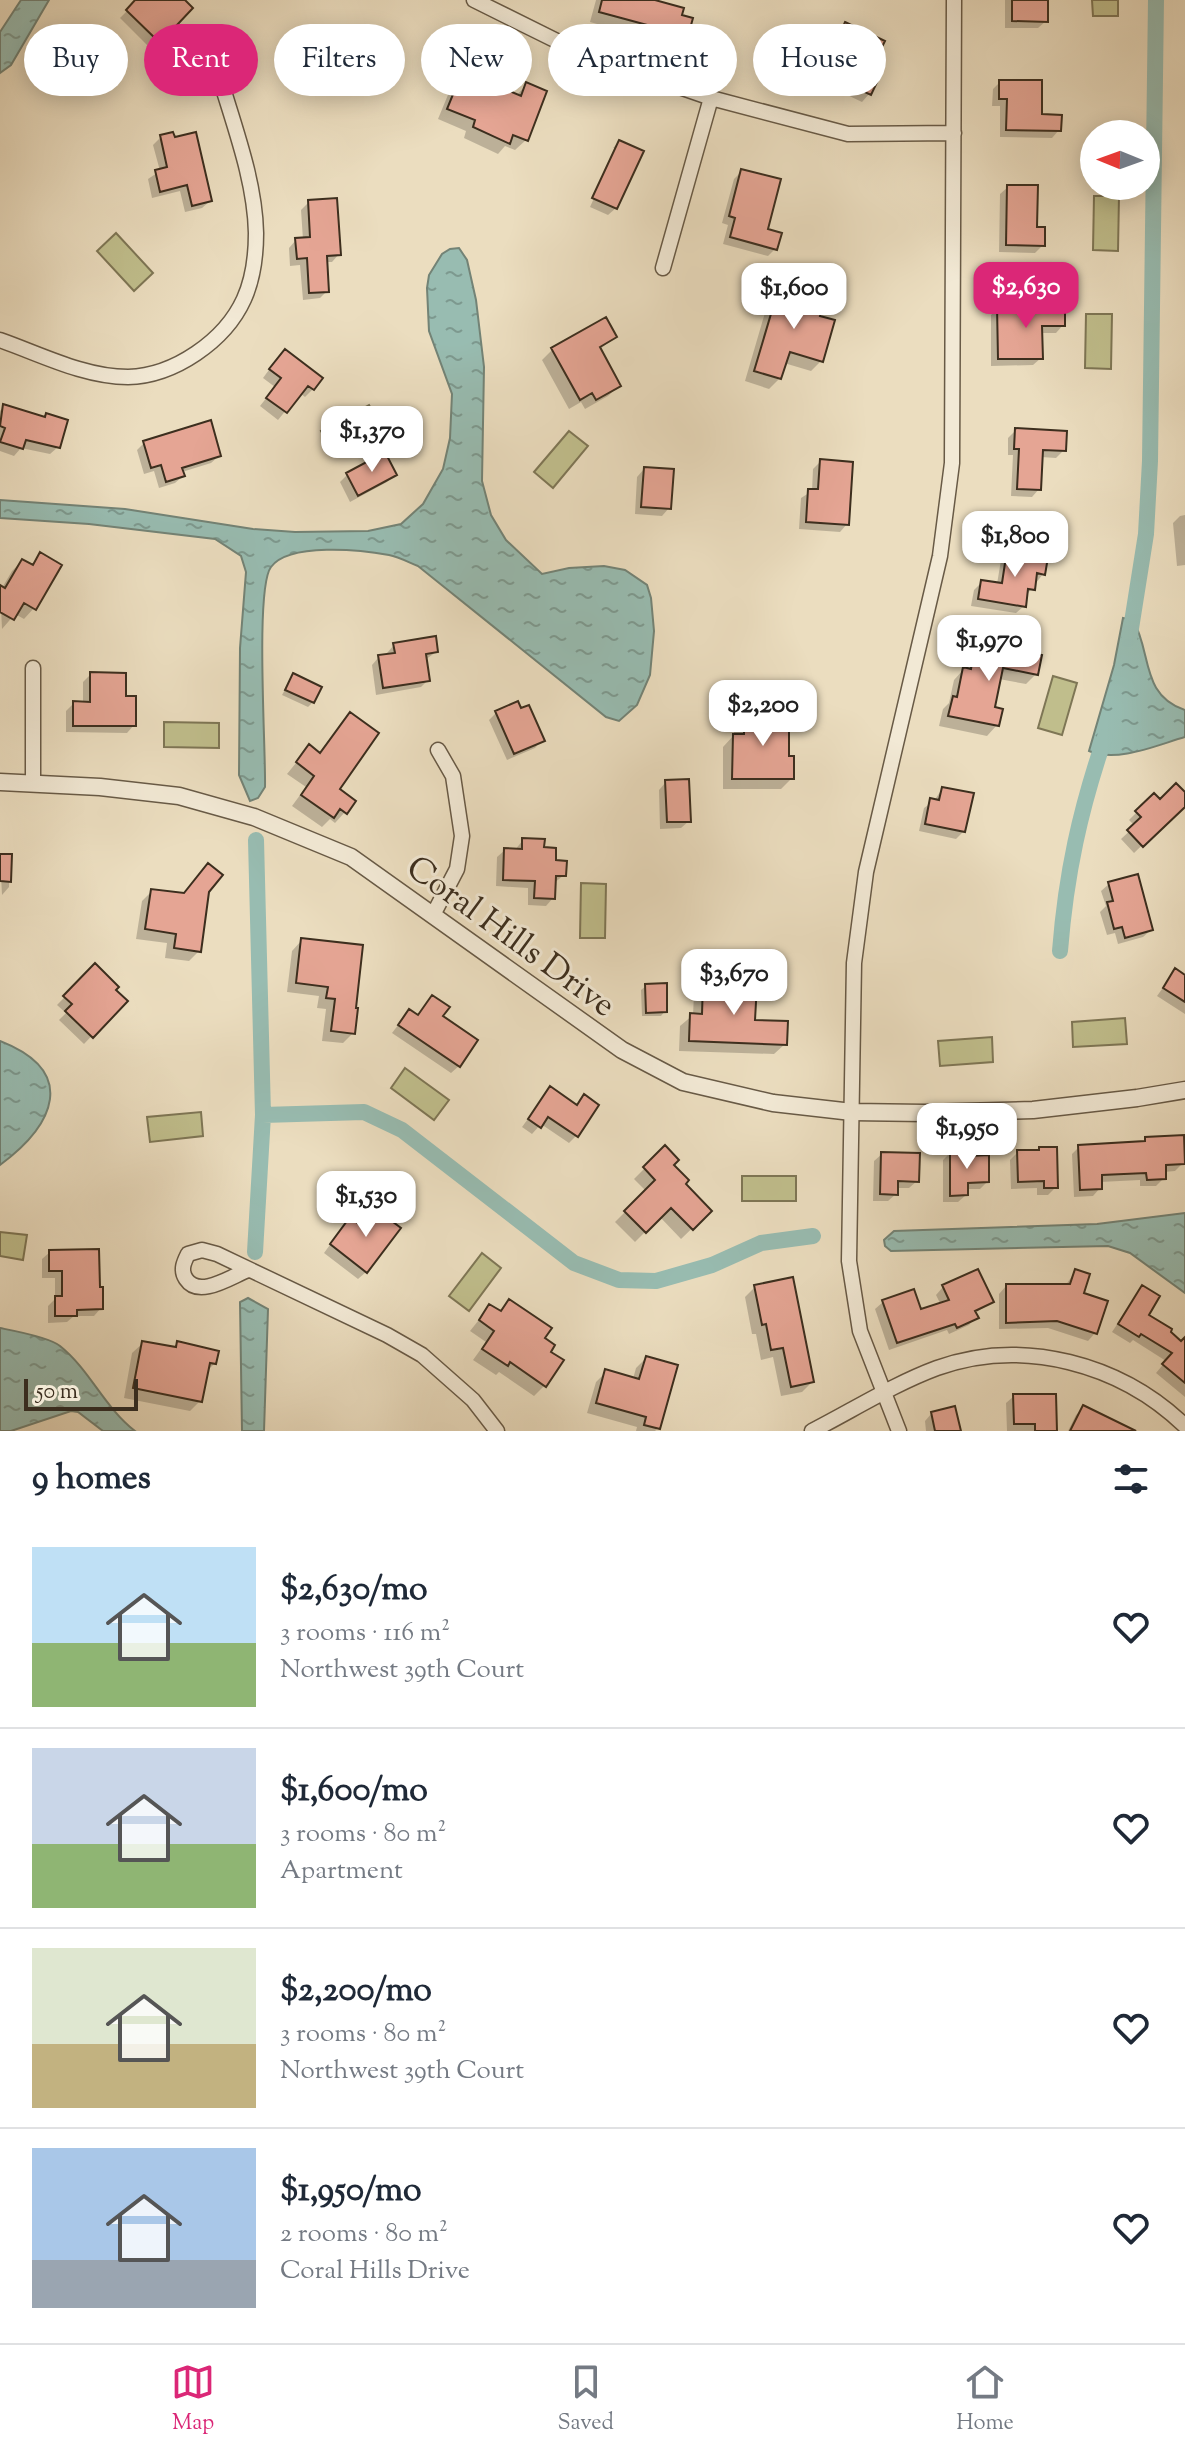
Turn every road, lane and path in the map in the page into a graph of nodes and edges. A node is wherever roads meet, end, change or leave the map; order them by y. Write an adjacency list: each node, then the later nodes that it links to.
1 (474, 0): 4 (street)
2 (954, 0): 5 (street)
3 (225, 96): 7 (street)
4 (711, 98): 5 (street); 6 (street)
5 (954, 133): 14 (street)
6 (663, 268)
7 (0, 340)
8 (33, 668): 11 (street)
9 (438, 750): 12 (street)
10 (0, 782): 11 (street, Coral Hills Drive)
11 (33, 782): 12 (street, Coral Hills Drive)
12 (433, 915): 14 (street, Coral Hills Drive)
13 (1185, 1090): 14 (street, Coral Hills Drive)
14 (852, 1112): 16 (street)
15 (248, 1270): 18 (street)
16 (884, 1394): 17 (street); 19 (street); 20 (street)
17 (1185, 1426)
18 (497, 1431)
19 (812, 1431)
20 (899, 1431)

